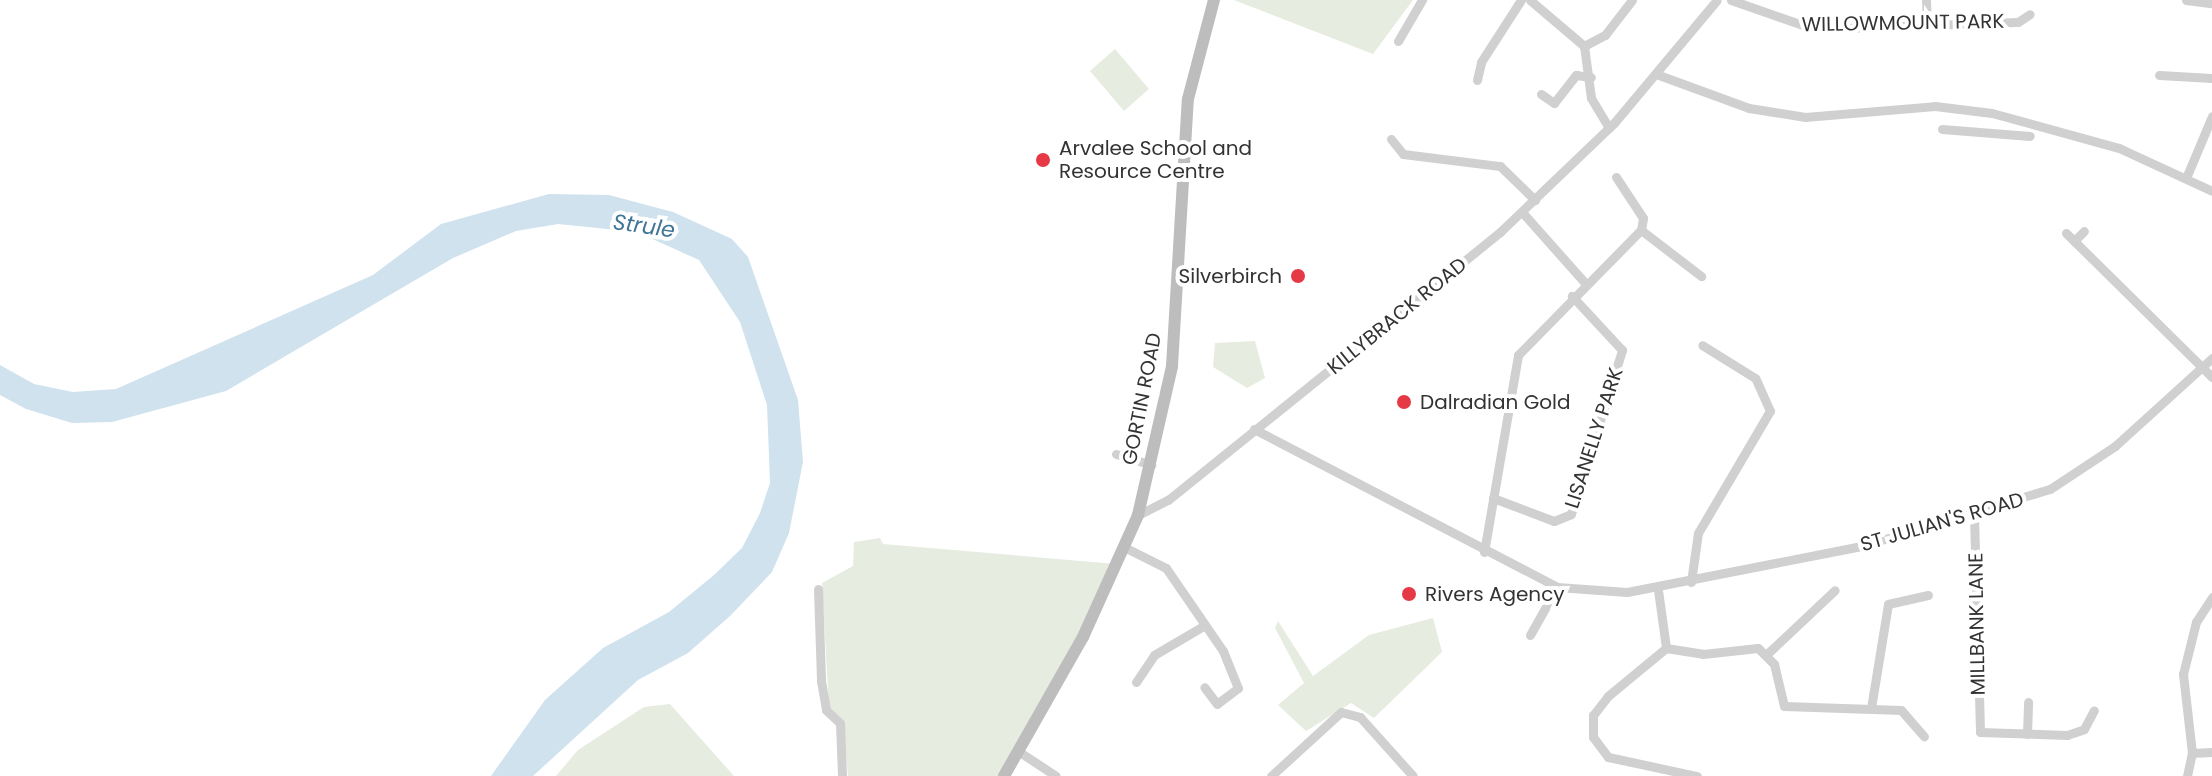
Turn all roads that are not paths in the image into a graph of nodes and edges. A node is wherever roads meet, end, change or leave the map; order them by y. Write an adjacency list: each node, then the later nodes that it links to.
1 (1214, 0): 44 (main road, GORTIN ROAD)
2 (1422, 0): 13 (street)
3 (1521, 0): 19 (street)
4 (1530, 0): 14 (street)
5 (1632, 0): 14 (street)
6 (1717, 0): 15 (street, KILLYBRACK ROAD)
7 (1731, 0): 12 (street, WILLOWMOUNT PARK)
8 (1926, 0): 12 (street)
9 (2186, 0): 10 (street)
10 (2212, 3)
11 (2030, 14): 12 (street, WILLOWMOUNT PARK)
12 (1927, 26)
13 (1398, 41)
14 (1584, 46): 17 (street)
15 (1656, 74): 21 (street); 23 (street, KILLYBRACK ROAD)
16 (2159, 75): 18 (street)
17 (1591, 77): 20 (street); 23 (street)
18 (2212, 78)
19 (1477, 80)
20 (1541, 94)
21 (1992, 113): 25 (street); 29 (street)
22 (2212, 116): 29 (street)
23 (1609, 128): 31 (street, KILLYBRACK ROAD)
24 (1942, 129): 25 (street)
25 (1991, 135): 26 (street)
26 (2030, 136)
27 (1391, 139): 31 (street)
28 (1616, 177): 33 (street)
29 (2186, 178): 30 (street)
30 (2212, 191)
31 (1535, 200): 32 (street, KILLYBRACK ROAD)
32 (1522, 212): 36 (street); 42 (street, KILLYBRACK ROAD)
33 (1641, 230): 35 (street); 36 (street)
34 (2084, 231): 40 (street)
35 (1701, 276)
36 (1585, 283): 37 (street)
37 (1572, 296): 45 (street); 45 (street, LISANELLY PARK)
38 (1702, 345): 50 (street)
39 (2212, 358): 40 (street, ST JULIAN'S ROAD)
40 (2203, 368): 41 (street); 47 (street, ST JULIAN'S ROAD)
41 (2212, 377)
42 (1254, 429): 46 (street, KILLYBRACK ROAD); 49 (street)
43 (1116, 454): 44 (street)
44 (1151, 465): 46 (main road, GORTIN ROAD)
45 (1493, 498): 49 (street)
46 (1138, 515): 48 (main road, GORTIN ROAD)
47 (1974, 516): 50 (street, ST JULIAN'S ROAD); 66 (street, MILLBANK LANE)
48 (1124, 547): 57 (street); 68 (main road, GORTIN ROAD)
49 (1484, 552): 51 (street)
50 (1691, 582): 53 (street, ST JULIAN'S ROAD)
51 (1557, 587): 53 (street, ST JULIAN'S ROAD); 58 (street)
52 (818, 589): 71 (street)
53 (1658, 590): 59 (street)
54 (1835, 590): 60 (street)
55 (1928, 595): 64 (street)
56 (2212, 597): 70 (street)
57 (1205, 625): 61 (street); 62 (street)
58 (1530, 635)
59 (1666, 648): 60 (street); 76 (street)
60 (1767, 654): 64 (street)
61 (1136, 682)
62 (1204, 687)
63 (2028, 702): 66 (street)
64 (1871, 708): 67 (street)
65 (2094, 710): 66 (street)
66 (2027, 734)
67 (1924, 736)
68 (1018, 751): 72 (main road, GORTIN ROAD); 73 (street)
69 (2212, 752): 70 (street)
70 (2192, 753): 77 (street)
71 (842, 776)
72 (1004, 776)
73 (1056, 776)
74 (1271, 776): 75 (street)
75 (1413, 776)
76 (1697, 776)
77 (2187, 776)

